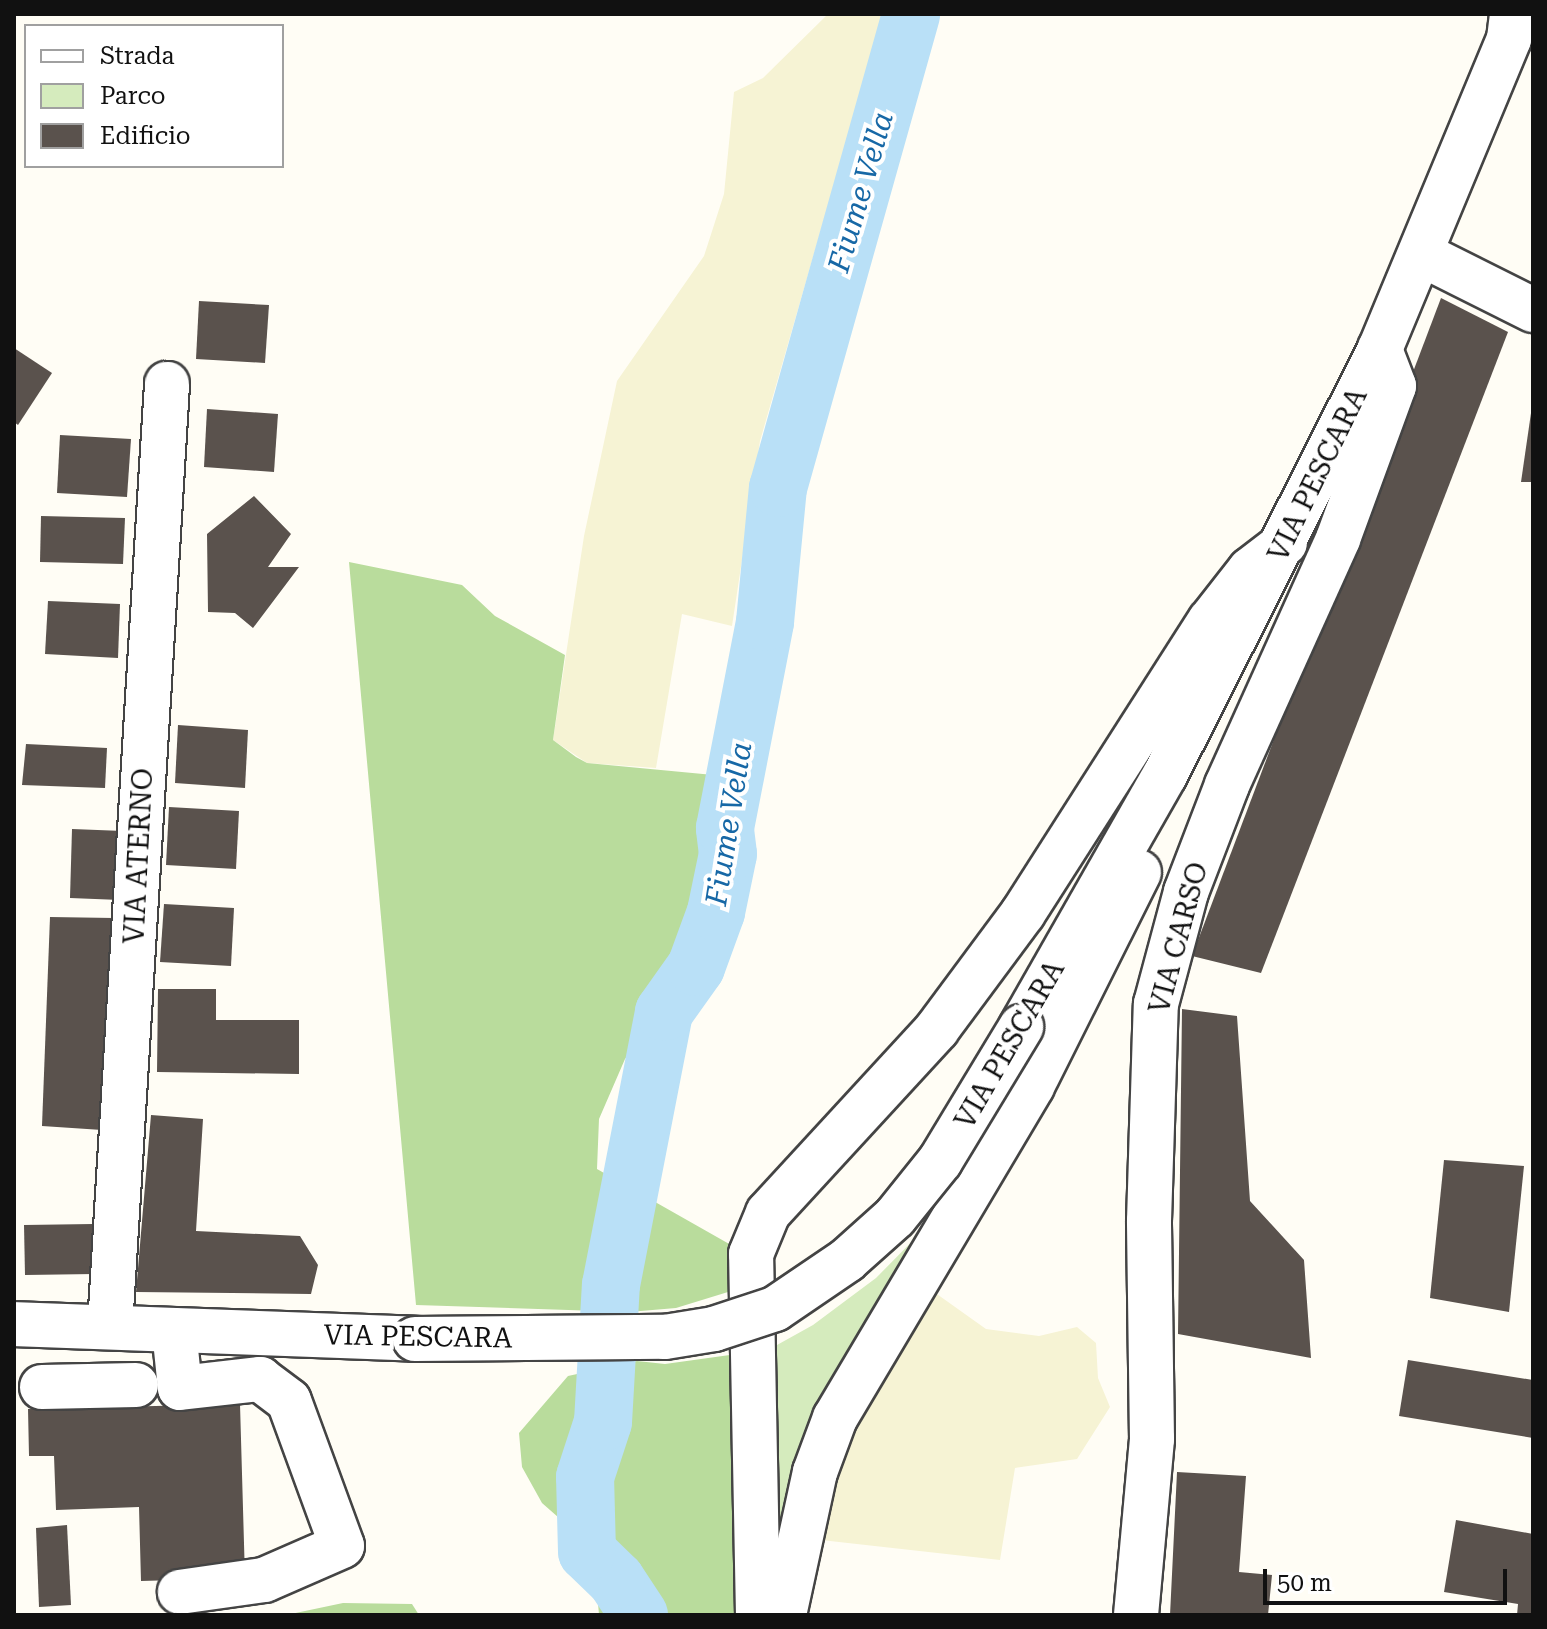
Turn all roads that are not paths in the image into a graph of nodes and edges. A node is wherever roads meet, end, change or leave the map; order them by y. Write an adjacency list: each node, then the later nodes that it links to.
1 (1517, 22): 2 (street, VIA PESCARA)
2 (1423, 255): 3 (street); 4 (street, VIA PESCARA)
3 (1533, 310)
4 (1380, 349): 6 (street, VIA PESCARA); 15 (street, VIA CARSO)
5 (167, 384): 9 (street, VIA ATERNO)
6 (1285, 543): 7 (street, VIA PESCARA); 13 (street)
7 (1165, 775): 10 (street, VIA PESCARA, bridge); 14 (street)
8 (14, 1324): 9 (street, VIA PESCARA)
9 (104, 1327): 10 (street, VIA PESCARA); 11 (street, VIA ATERNO)
10 (174, 1330): 12 (street)
11 (42, 1387)
12 (180, 1592)
13 (758, 1615)
14 (784, 1615)
15 (1136, 1615)

